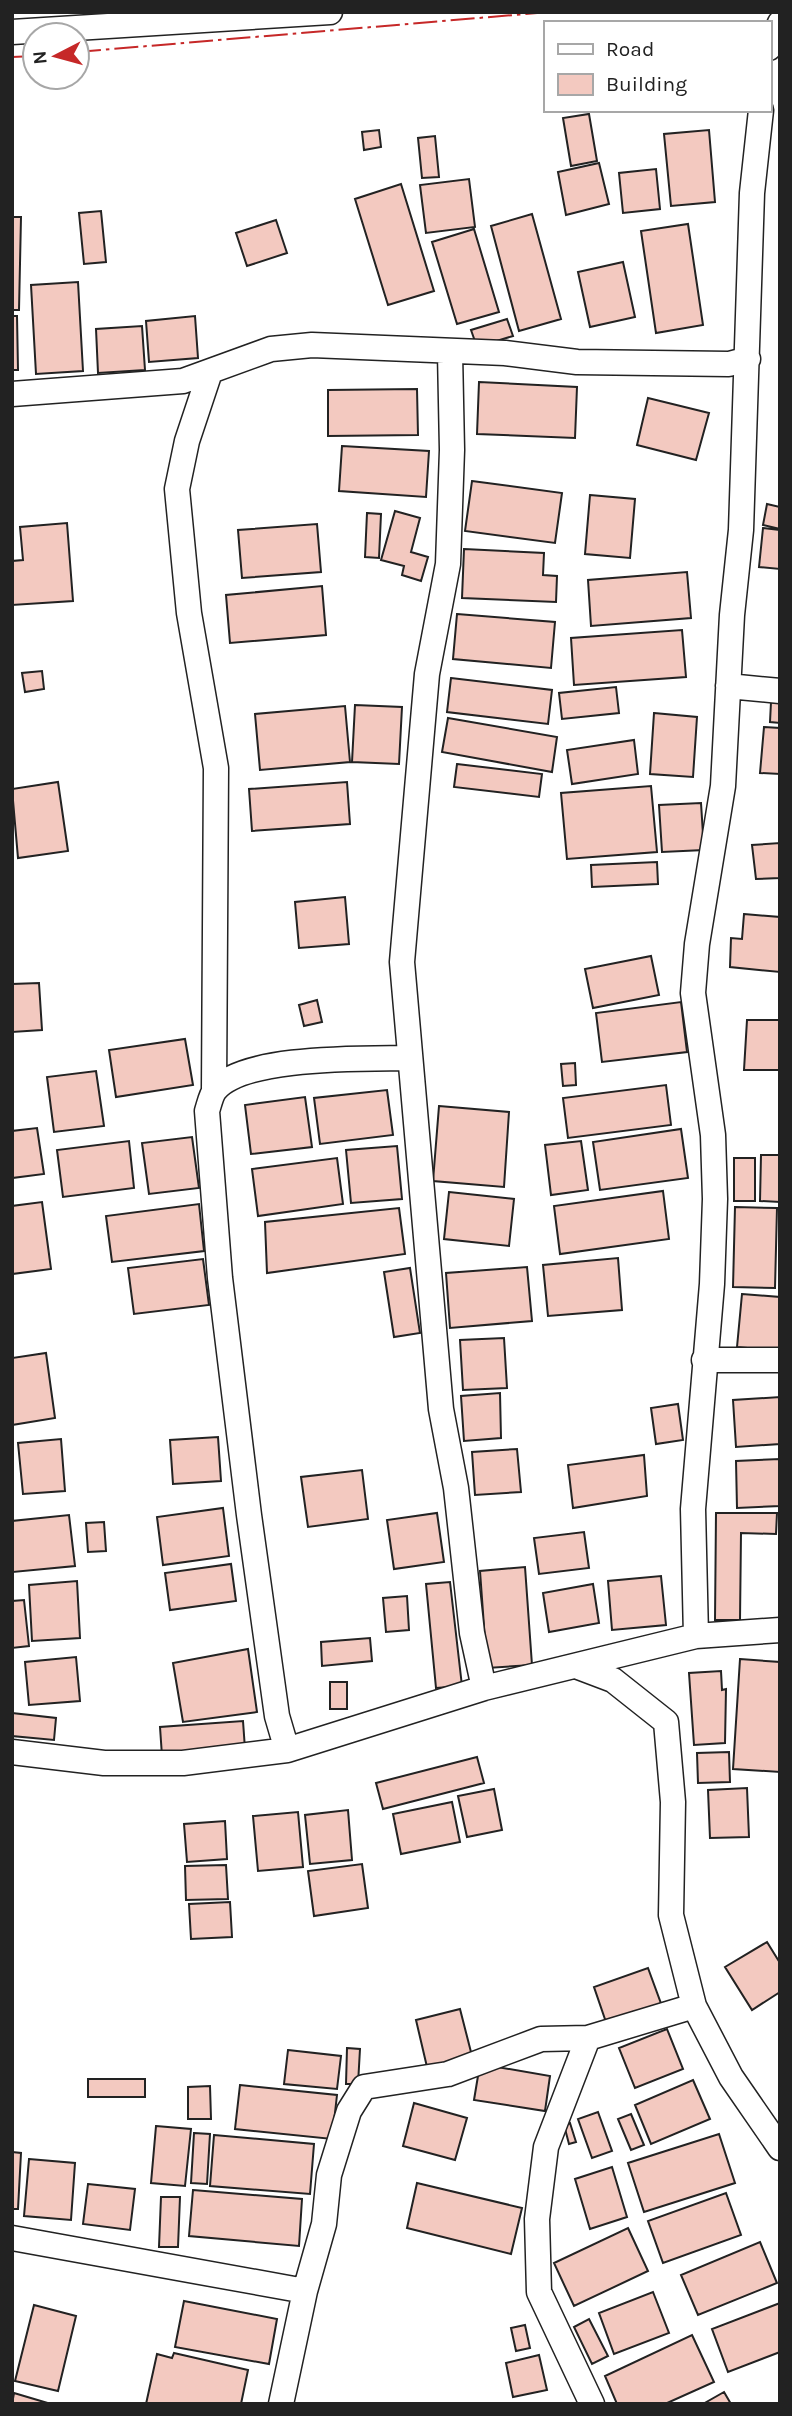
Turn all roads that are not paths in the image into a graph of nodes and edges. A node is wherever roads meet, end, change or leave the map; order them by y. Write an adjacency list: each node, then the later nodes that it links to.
1 (330, 12): 2 (street)
2 (280, 15): 4 (street)
3 (780, 23): 5 (street)
4 (12, 32)
5 (771, 43)
6 (761, 112): 8 (street)
7 (450, 353): 8 (street); 9 (street); 13 (street)
8 (742, 367): 11 (street)
9 (210, 372): 10 (street); 14 (street)
10 (12, 394)
11 (728, 686): 12 (street); 15 (street)
12 (780, 691)
13 (410, 1058): 14 (street); 20 (street)
14 (214, 1091): 21 (street)
15 (704, 1360): 16 (street); 18 (street)
16 (780, 1360)
17 (780, 1630): 18 (street)
18 (695, 1636): 19 (street)
19 (576, 1666): 20 (street); 23 (street)
20 (484, 1688): 21 (street)
21 (287, 1750): 22 (street)
22 (12, 1752)
23 (694, 2006): 24 (street); 25 (street)
24 (588, 2038): 27 (street); 29 (street)
25 (780, 2148)
26 (12, 2238): 27 (street)
27 (305, 2291): 28 (street)
28 (281, 2404)
29 (592, 2404)

